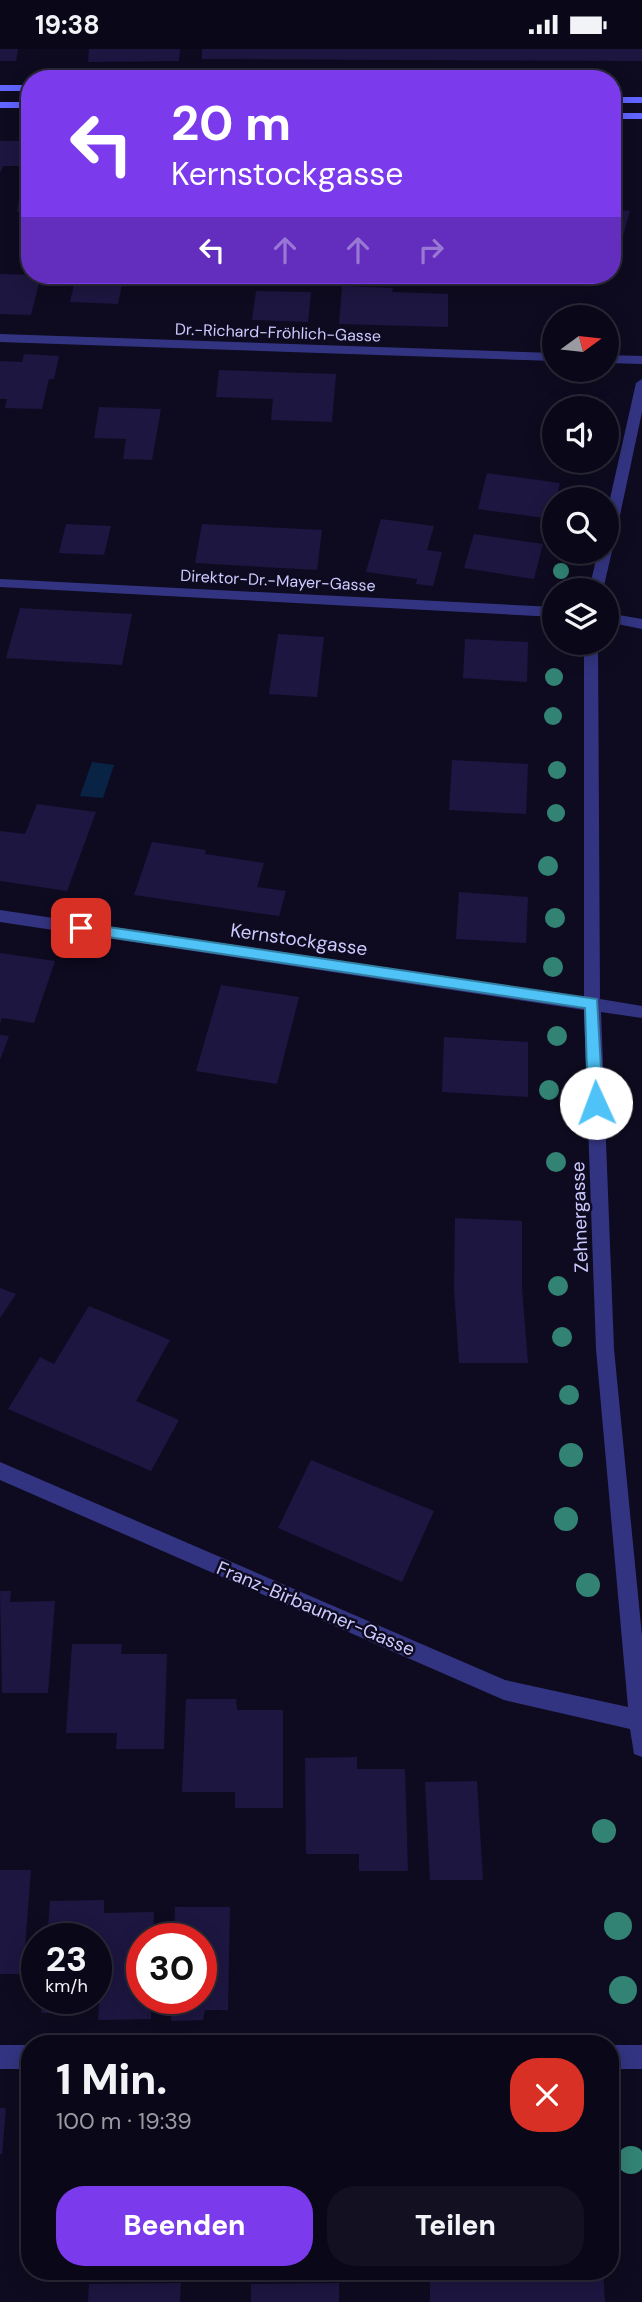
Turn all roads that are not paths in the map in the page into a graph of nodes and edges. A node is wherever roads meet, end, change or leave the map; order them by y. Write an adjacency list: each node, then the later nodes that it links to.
1 (0, 88): 2 (main road)
2 (21, 88)
3 (621, 100): 4 (main road)
4 (642, 100)
5 (0, 105): 6 (main road)
6 (21, 105)
7 (621, 115): 8 (main road)
8 (642, 116)
9 (0, 338): 10 (street, Dr.-Richard-Fröhlich-Gasse)
10 (542, 357)
11 (620, 359): 12 (street)
12 (642, 360)
13 (642, 383): 14 (street)
14 (619, 488)
15 (0, 583): 16 (street, Direktor-Dr.-Mayer-Gasse)
16 (542, 611)
17 (619, 619): 18 (street)
18 (642, 624)
19 (591, 655): 21 (street, Zehnergasse)
20 (0, 916): 21 (street, Kernstockgasse)
21 (592, 1003): 22 (street, Kernstockgasse); 24 (street, Zehnergasse)
22 (642, 1012)
23 (0, 1471): 24 (street, Franz-Birbaumer-Gasse)
24 (641, 1720): 25 (street, Zehnergasse)
25 (642, 1746)
26 (0, 2057): 27 (street)
27 (21, 2057)
28 (619, 2057): 29 (street)
29 (642, 2057)

